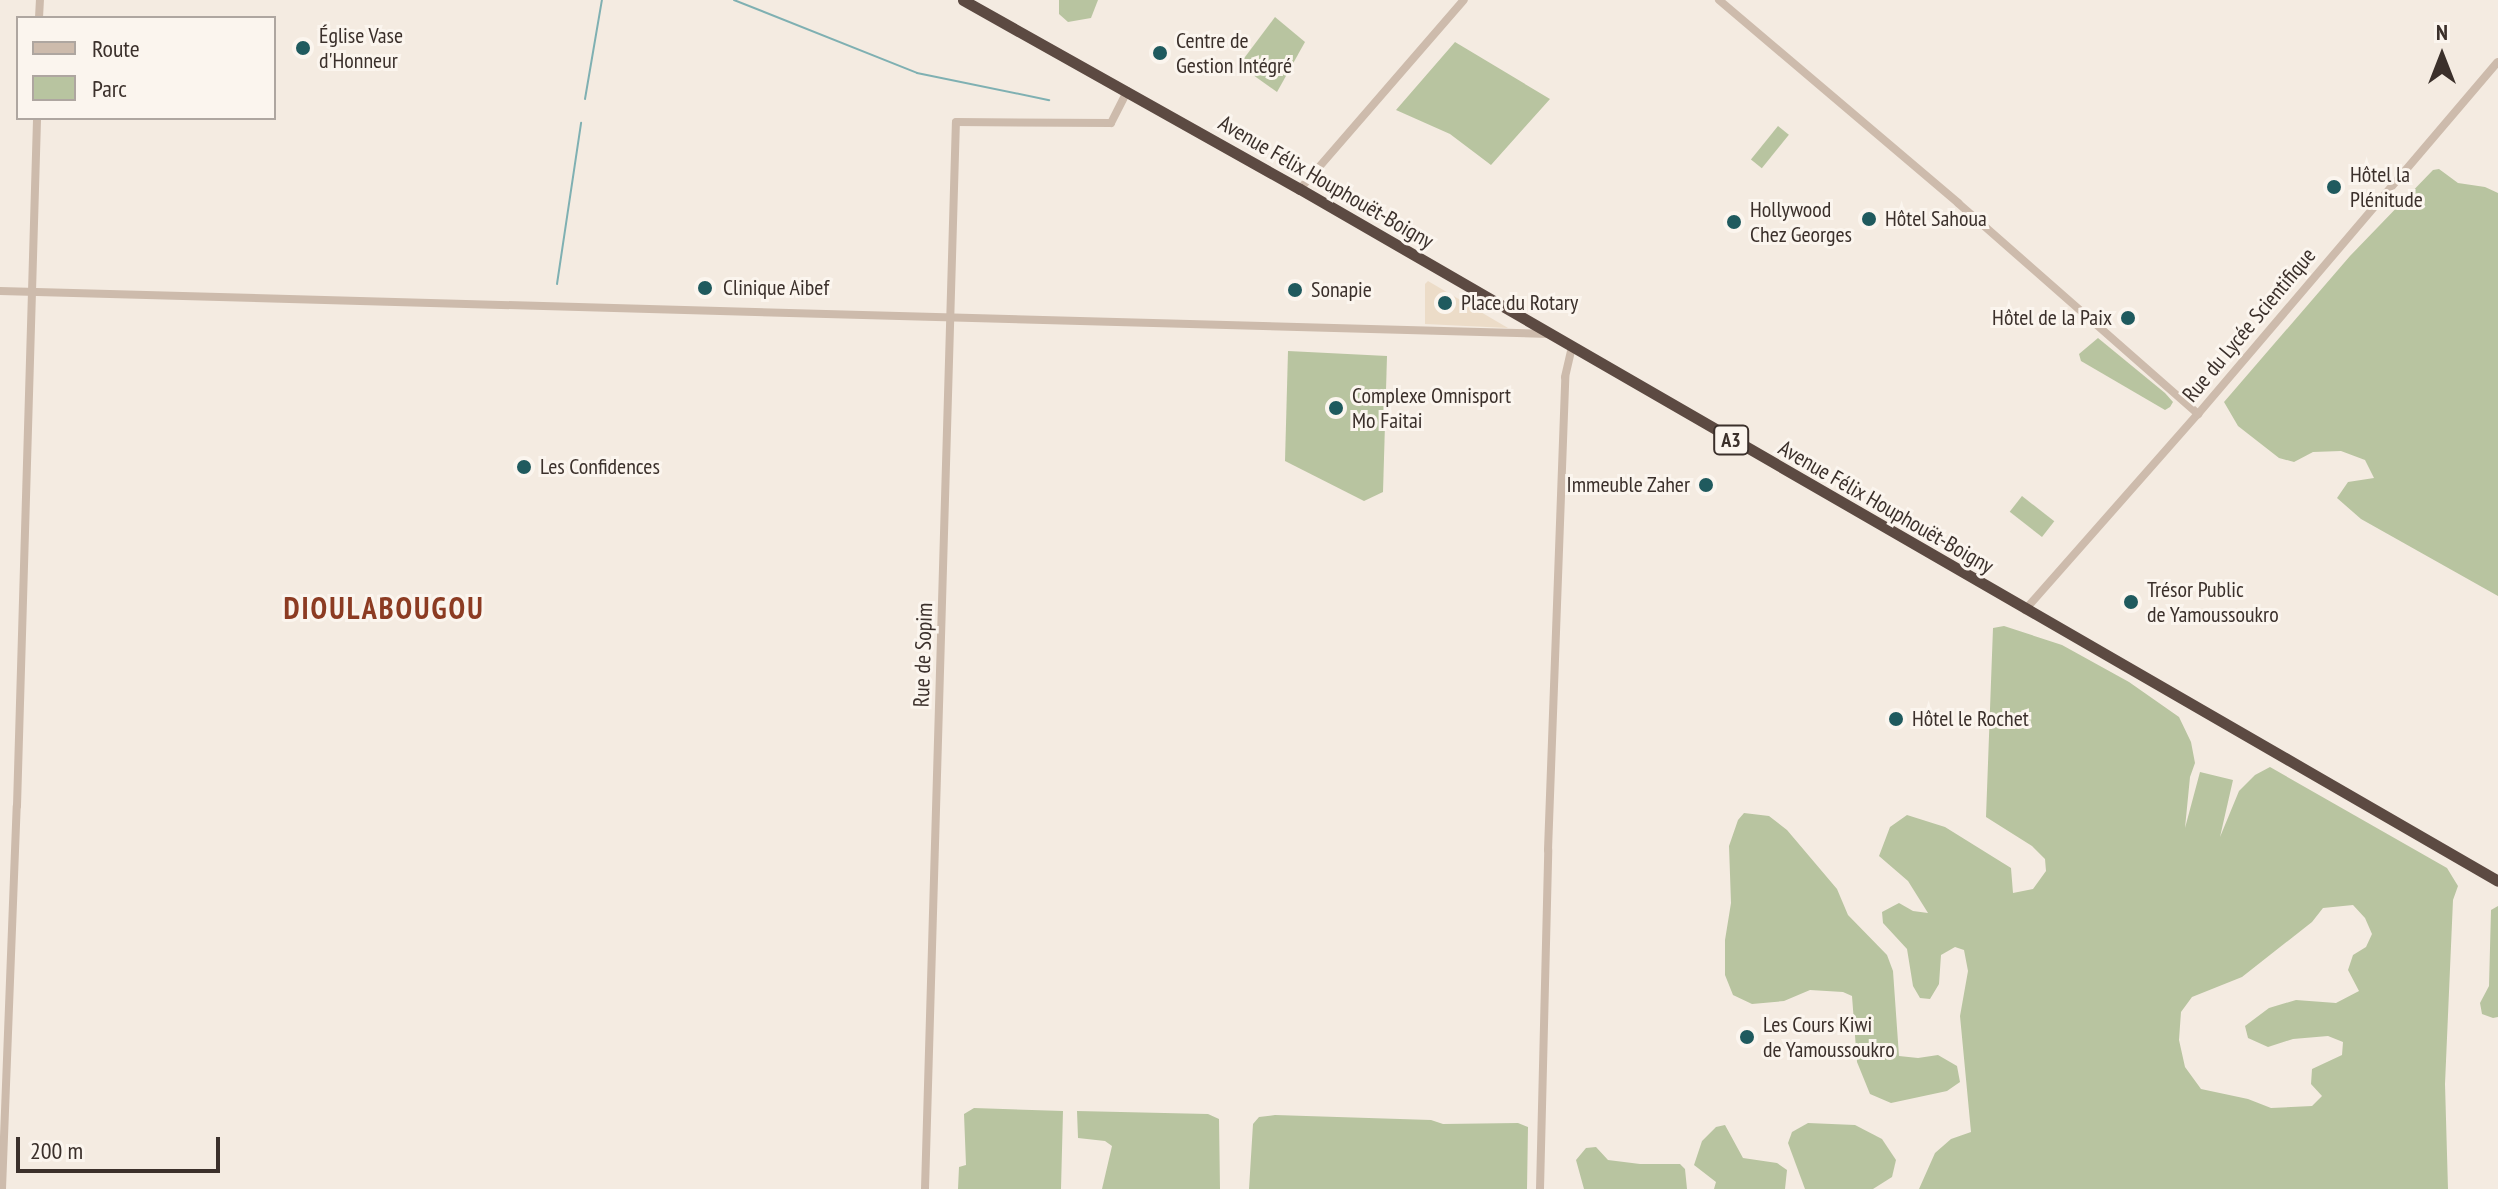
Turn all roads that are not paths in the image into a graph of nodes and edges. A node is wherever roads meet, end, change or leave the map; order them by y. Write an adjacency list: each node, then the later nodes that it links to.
1 (963, 0): 5 (highway, Avenue Félix Houphouët-Boigny / A3)
2 (1464, 0): 7 (street)
3 (1719, 0): 13 (street)
4 (2498, 62): 13 (street, Rue du Lycée Scientifique)
5 (1127, 91): 7 (highway, Avenue Félix Houphouët-Boigny / A3); 10 (street, Rue de Sopim)
6 (37, 120): 9 (street)
7 (1300, 189): 11 (highway, Avenue Félix Houphouët-Boigny / A3)
8 (0, 291): 9 (street)
9 (30, 292): 10 (street); 16 (street)
10 (950, 317): 11 (street); 17 (street, Rue de Sopim)
11 (1549, 334): 12 (highway, Avenue Félix Houphouët-Boigny / A3)
12 (1572, 346): 14 (highway, Avenue Félix Houphouët-Boigny / A3); 18 (street)
13 (2198, 414): 14 (street, Rue du Lycée Scientifique)
14 (2025, 610): 15 (highway, Avenue Félix Houphouët-Boigny / A3)
15 (2498, 881)
16 (2, 1189)
17 (925, 1189)
18 (1540, 1189)

